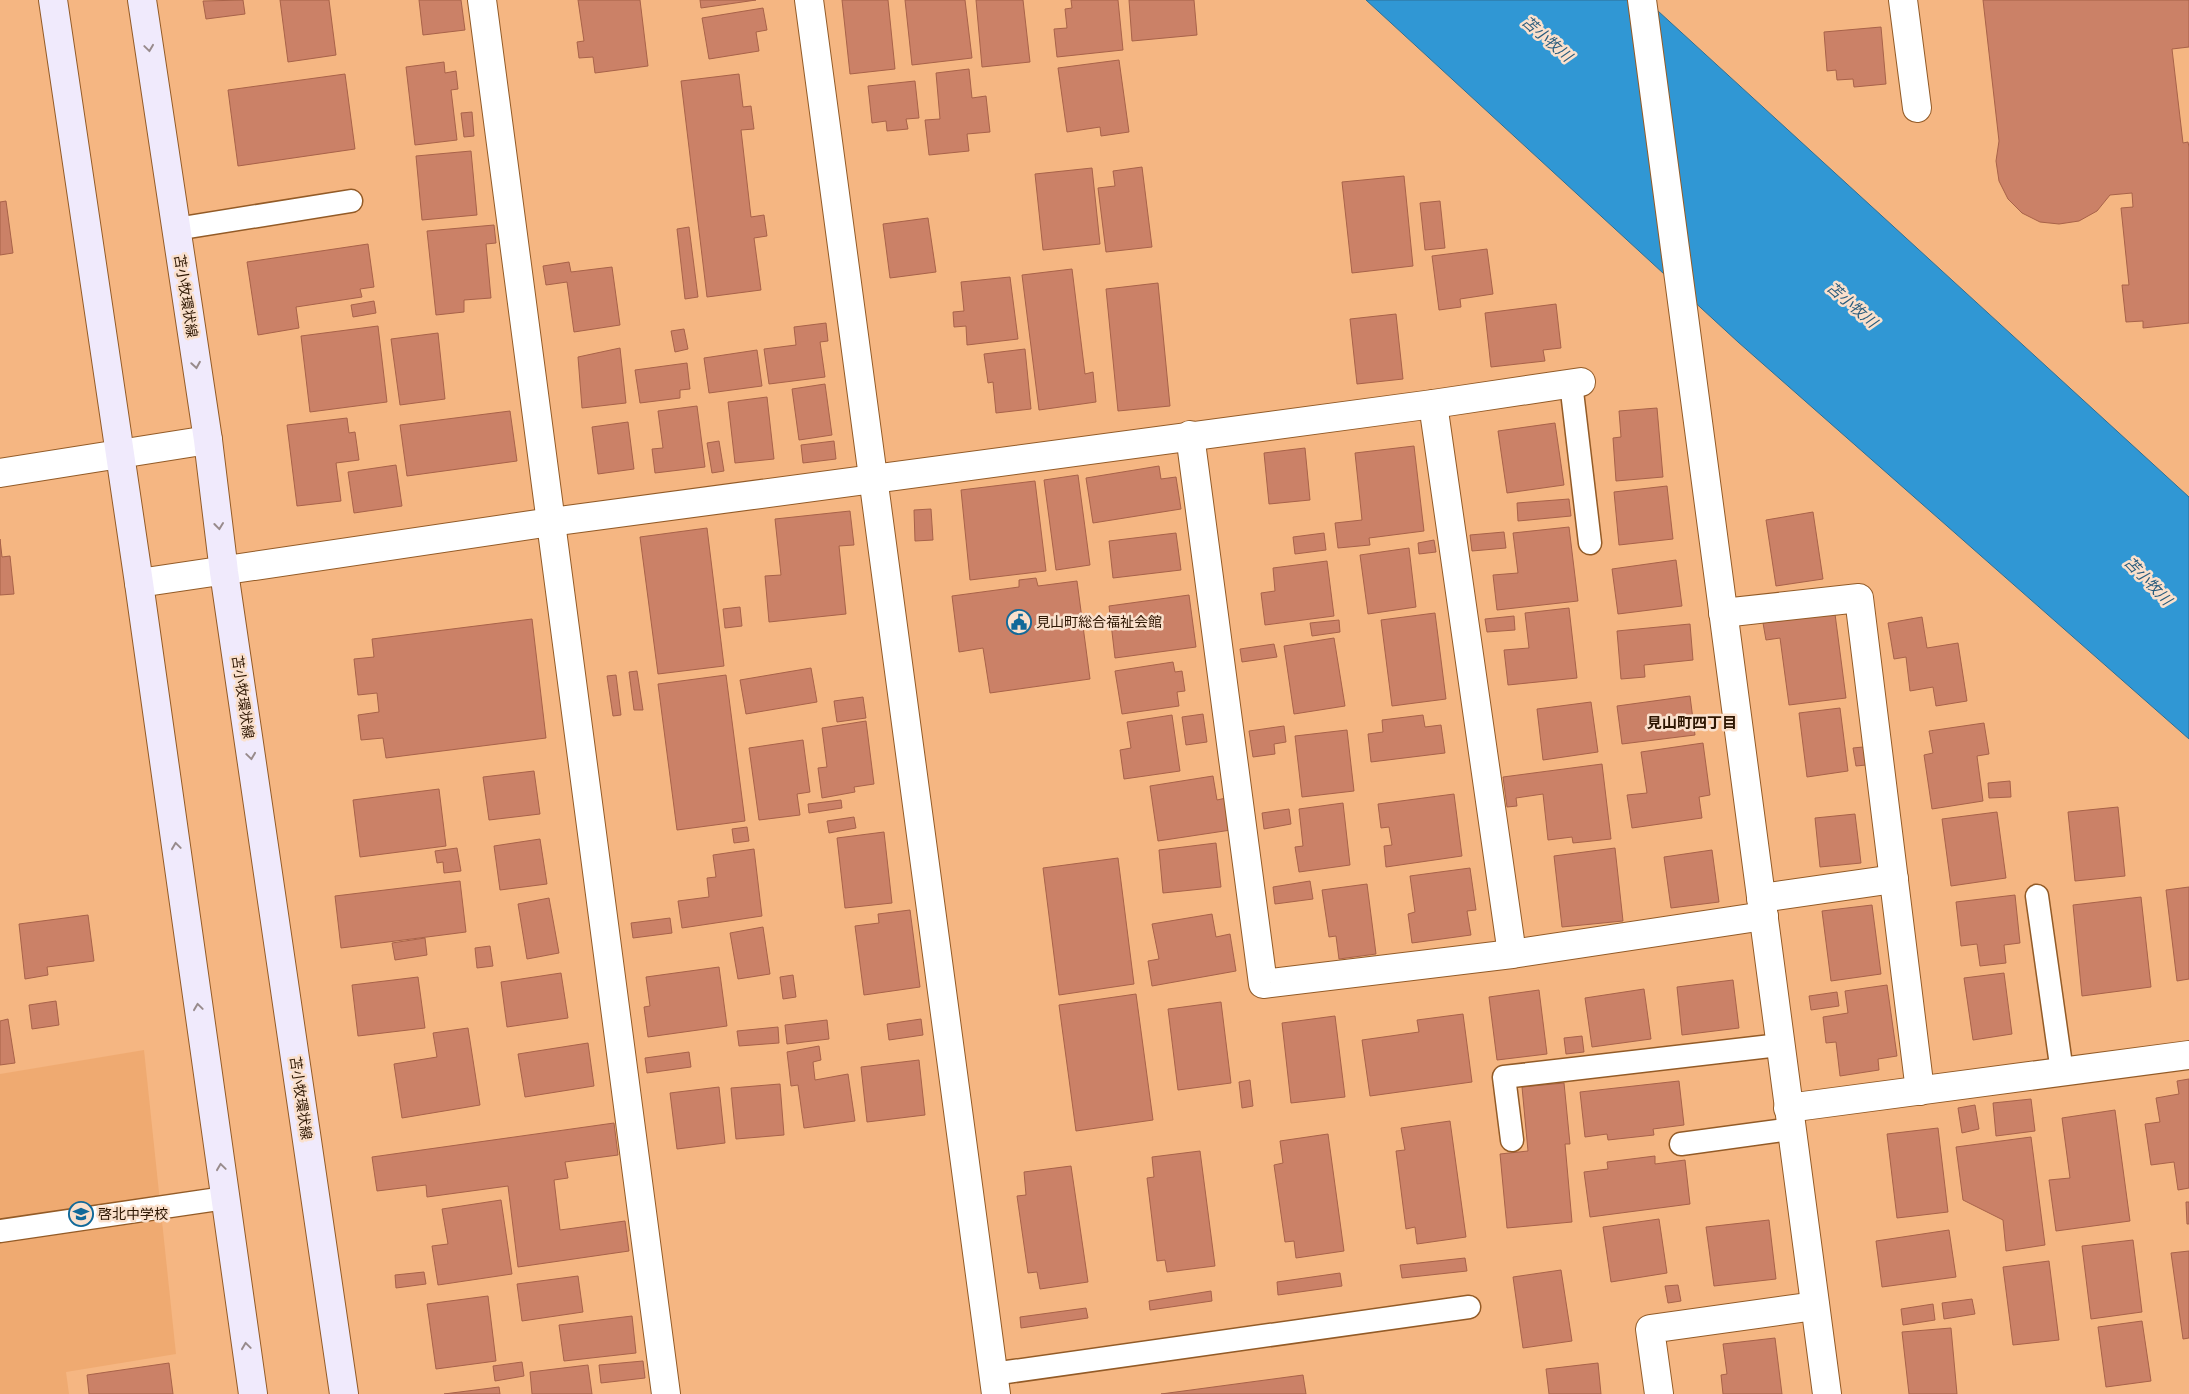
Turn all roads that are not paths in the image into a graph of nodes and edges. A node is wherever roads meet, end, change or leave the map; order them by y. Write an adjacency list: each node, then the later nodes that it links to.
1 (52, 0): 14 (main road)
2 (142, 0): 9 (main road, 苫小牧環状線, one-way to 9)
3 (482, 0): 17 (street)
4 (809, 0): 16 (street)
5 (1642, 0): 21 (street)
6 (1903, 0): 7 (street)
7 (1917, 108)
8 (351, 201): 9 (lane)
9 (176, 229): 13 (main road, 苫小牧環状線, one-way to 13)
10 (1576, 383): 11 (street); 18 (lane)
11 (1433, 404): 12 (street); 25 (street)
12 (1190, 435): 16 (street); 25 (street)
13 (208, 440): 14 (street); 19 (main road, 苫小牧環状線, one-way to 19)
14 (120, 454): 15 (street); 20 (main road)
15 (0, 473)
16 (874, 479): 17 (street); 37 (street)
17 (551, 522): 19 (street); 40 (street)
18 (1590, 543)
19 (224, 572): 20 (street); 39 (main road, 苫小牧環状線, one-way to 39)
20 (139, 583): 33 (main road, one-way to 20)
21 (1723, 613): 22 (street); 24 (street)
22 (1894, 879): 24 (street); 29 (street)
23 (2036, 896): 28 (lane)
24 (1763, 907): 25 (street); 26 (street)
25 (1512, 954)
26 (1780, 1045): 30 (street); 31 (lane)
27 (2189, 1055): 28 (street)
28 (2062, 1072): 29 (street)
29 (1920, 1091): 30 (street)
30 (1789, 1119): 32 (lane); 35 (street)
31 (1512, 1140)
32 (1681, 1144)
33 (225, 1198): 34 (lane); 38 (main road, one-way to 33)
34 (0, 1231)
35 (1815, 1306): 41 (street); 42 (street)
36 (1469, 1307): 37 (lane)
37 (995, 1384)
38 (253, 1394)
39 (344, 1394)
40 (666, 1394)
41 (1659, 1394)
42 (1827, 1394)

